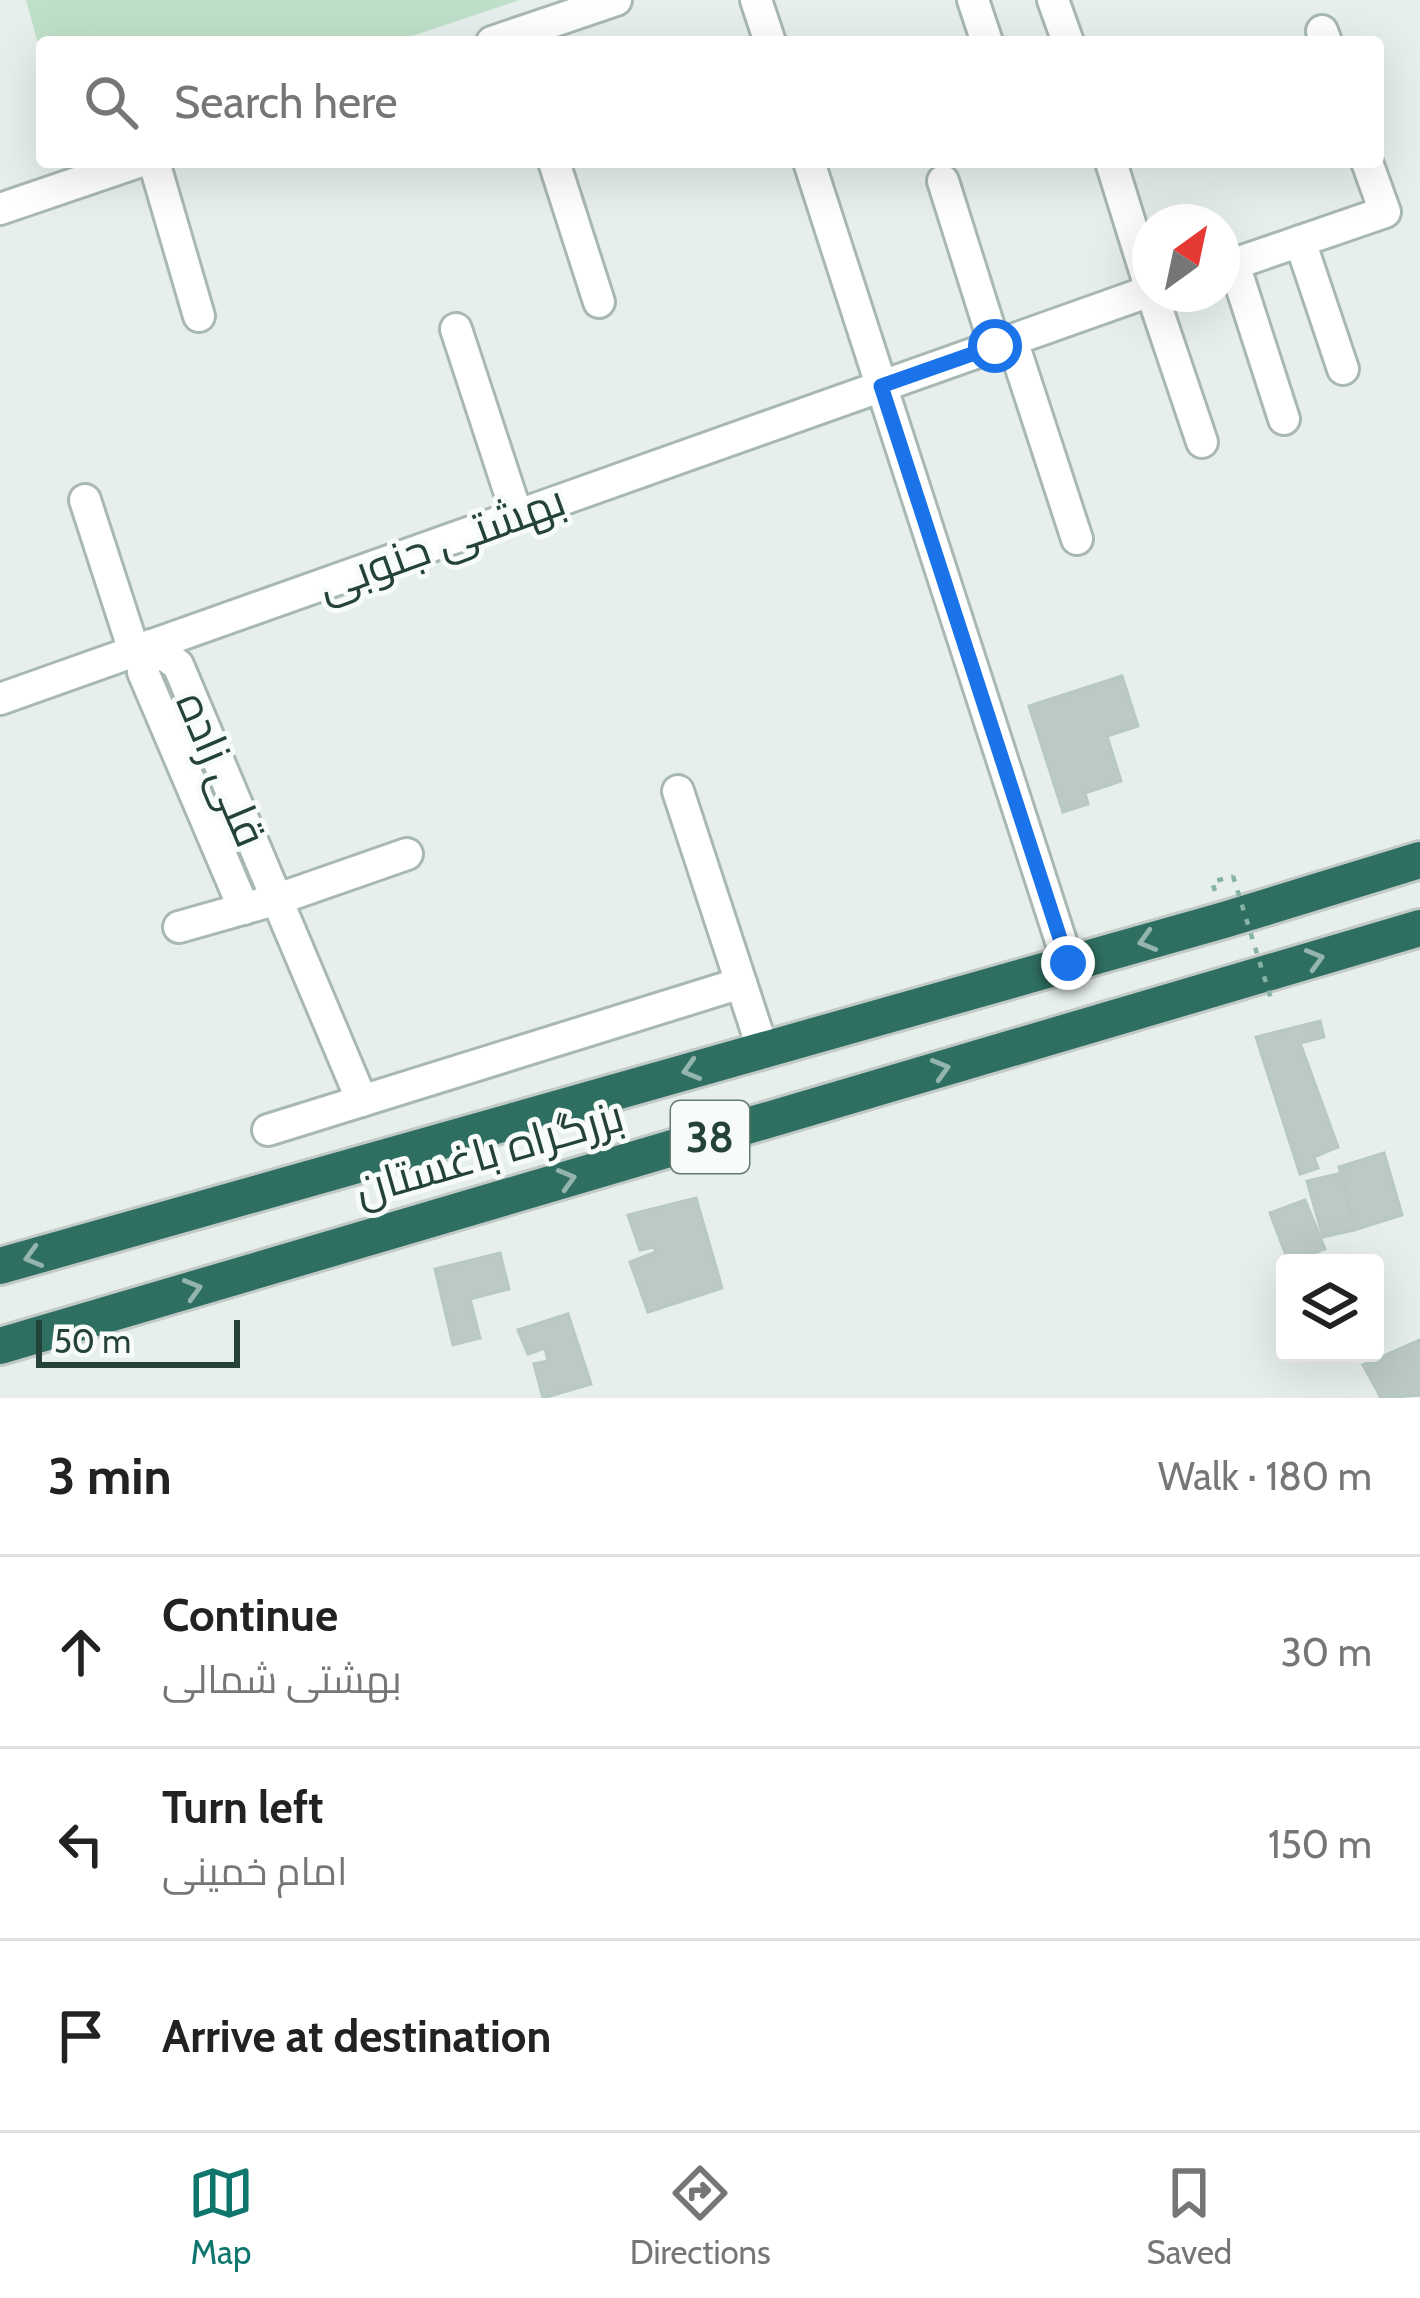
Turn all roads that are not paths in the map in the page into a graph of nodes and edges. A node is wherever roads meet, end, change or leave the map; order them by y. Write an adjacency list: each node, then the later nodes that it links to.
1 (616, 0): 5 (street)
2 (756, 0): 6 (street)
3 (973, 0): 7 (street)
4 (1054, 0): 8 (street)
5 (518, 36)
6 (768, 36)
7 (985, 36)
8 (1066, 36)
9 (120, 168): 16 (street)
10 (156, 168): 24 (street)
11 (556, 168): 22 (street)
12 (811, 168): 28 (street)
13 (1113, 168): 17 (street)
14 (1369, 168): 18 (street)
15 (943, 182): 26 (street)
16 (0, 209)
17 (1132, 229)
18 (1300, 241): 19 (street); 27 (street)
19 (1240, 262)
20 (1132, 297): 26 (street, بهشتی جنوبی)
21 (1240, 299): 29 (street)
22 (598, 302)
23 (1158, 312): 30 (street)
24 (199, 316)
25 (456, 329): 32 (street)
26 (1004, 343): 28 (street, بهشتی جنوبی); 33 (street)
27 (1343, 369)
28 (881, 386): 32 (street, بهشتی جنوبی); 43 (street)
29 (1284, 419)
30 (1202, 442)
31 (85, 500): 34 (street)
32 (517, 515): 34 (street, بهشتی جنوبی)
33 (1077, 539)
34 (143, 648): 35 (street, بهشتی جنوبی); 39 (street, قلی زاده); 40 (street, قلی زاده)
35 (0, 698)
36 (678, 791): 44 (street)
37 (407, 854): 39 (street)
38 (1420, 860): 43 (highway, بزرگراه باغستان / 38, one-way to 43)
39 (278, 899): 40 (street); 46 (street, قلی زاده)
40 (244, 909): 41 (street)
41 (179, 927)
42 (1420, 928): 49 (highway, بزرگراه باغستان / 38, one-way to 42)
43 (1068, 963): 45 (highway, بزرگراه باغستان / 38)
44 (741, 983): 45 (street); 46 (street)
45 (763, 1050): 48 (highway, بزرگراه باغستان / 38, one-way to 48)
46 (362, 1101): 47 (street)
47 (268, 1130)
48 (0, 1266)
49 (0, 1346)

